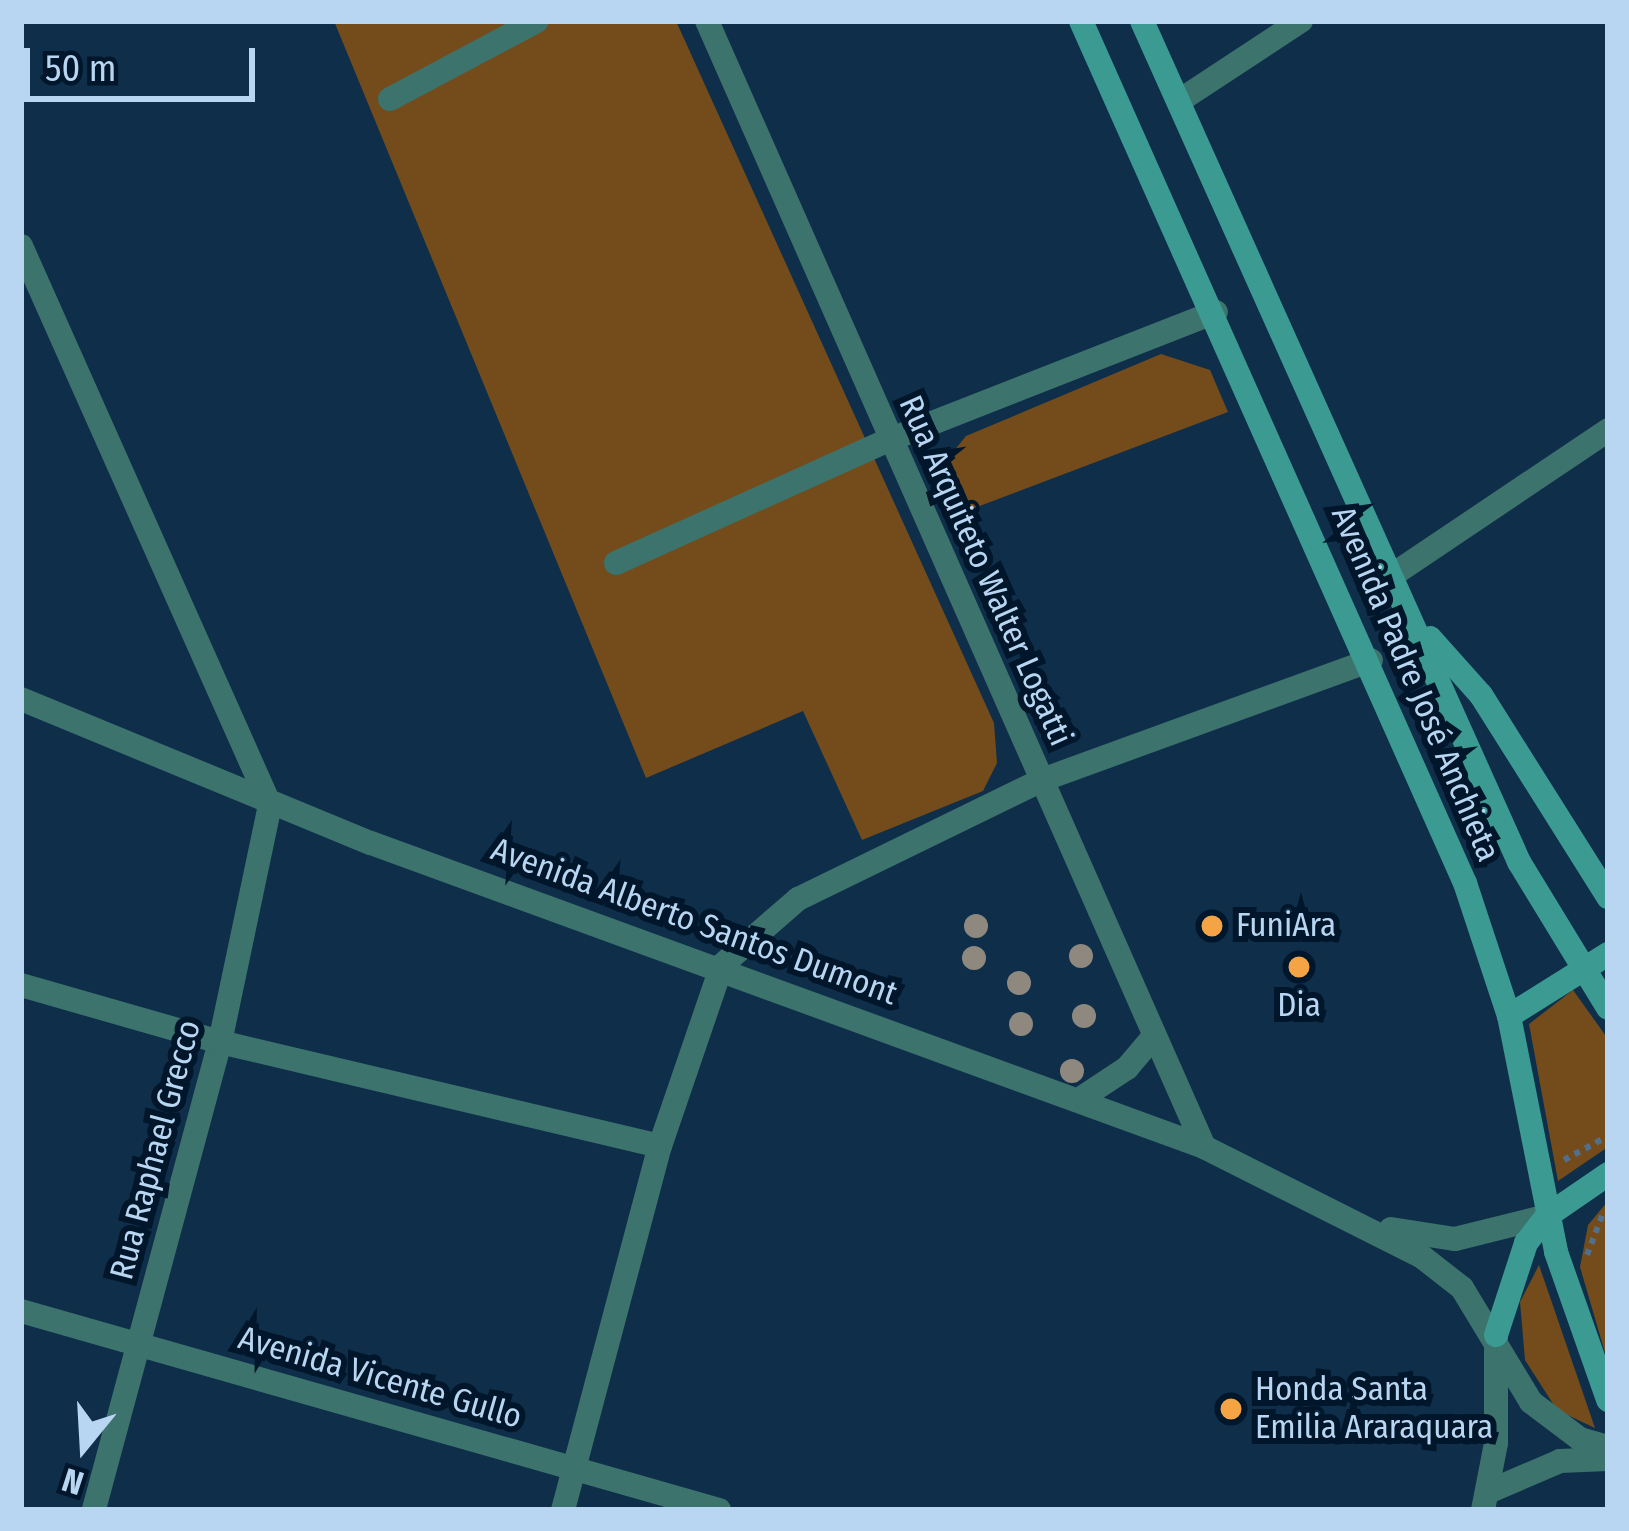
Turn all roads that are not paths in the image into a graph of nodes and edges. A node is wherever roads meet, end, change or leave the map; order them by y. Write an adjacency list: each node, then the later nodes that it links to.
1 (537, 21): 6 (street)
2 (707, 21): 11 (street, Rua Arquiteto Walter Logatti)
3 (1081, 21): 9 (main road, Avenida Padre José Anchieta)
4 (1142, 21): 7 (main road, Avenida Padre José Anchieta)
5 (1301, 21): 7 (street)
6 (391, 99)
7 (1179, 101): 13 (main road, Avenida Padre José Anchieta)
8 (21, 246): 18 (street)
9 (1216, 312): 11 (street); 15 (main road, Avenida Padre José Anchieta)
10 (1608, 430): 13 (street)
11 (889, 440): 12 (street); 17 (street, Rua Arquiteto Walter Logatti)
12 (616, 563)
13 (1394, 574): 14 (main road, Avenida Padre José Anchieta)
14 (1416, 622): 19 (main road); 22 (main road, Avenida Padre José Anchieta)
15 (1371, 660): 17 (street); 25 (main road, Avenida Padre José Anchieta)
16 (21, 699): 18 (street, Avenida Alberto Santos Dumont)
17 (1042, 780): 21 (street); 26 (street, Rua Arquiteto Walter Logatti)
18 (270, 805): 21 (street, Avenida Alberto Santos Dumont); 27 (street, Rua Raphael Grecco)
19 (1608, 897)
20 (1608, 954): 22 (main road)
21 (722, 965): 28 (street, Avenida Alberto Santos Dumont); 29 (street)
22 (1580, 968): 24 (main road, Avenida Padre José Anchieta); 25 (main road)
23 (21, 985): 27 (street)
24 (1608, 1008)
25 (1509, 1016): 33 (main road, Avenida Padre José Anchieta)
26 (1154, 1036): 28 (street); 30 (street, Rua Arquiteto Walter Logatti)
27 (220, 1042): 29 (street); 36 (street, Rua Raphael Grecco)
28 (1083, 1097): 30 (street, Avenida Alberto Santos Dumont)
29 (660, 1146): 40 (street)
30 (1204, 1147): 32 (street, Avenida Alberto Santos Dumont)
31 (1608, 1174): 33 (main road)
32 (1340, 1215): 33 (street, Avenida Alberto Santos Dumont); 35 (street, Avenida Alberto Santos Dumont)
33 (1547, 1216): 35 (main road); 37 (main road, Avenida Padre José Anchieta)
34 (21, 1311): 36 (street, Avenida Vicente Gullo)
35 (1496, 1334): 38 (street, Avenida Alberto Santos Dumont); 41 (street)
36 (139, 1342): 40 (street, Avenida Vicente Gullo); 42 (street, Rua Raphael Grecco)
37 (1608, 1400)
38 (1608, 1447)
39 (1608, 1459): 41 (street)
40 (574, 1469): 43 (street); 44 (street, Avenida Vicente Gullo)
41 (1486, 1501)
42 (94, 1510)
43 (562, 1510)
44 (719, 1510)

